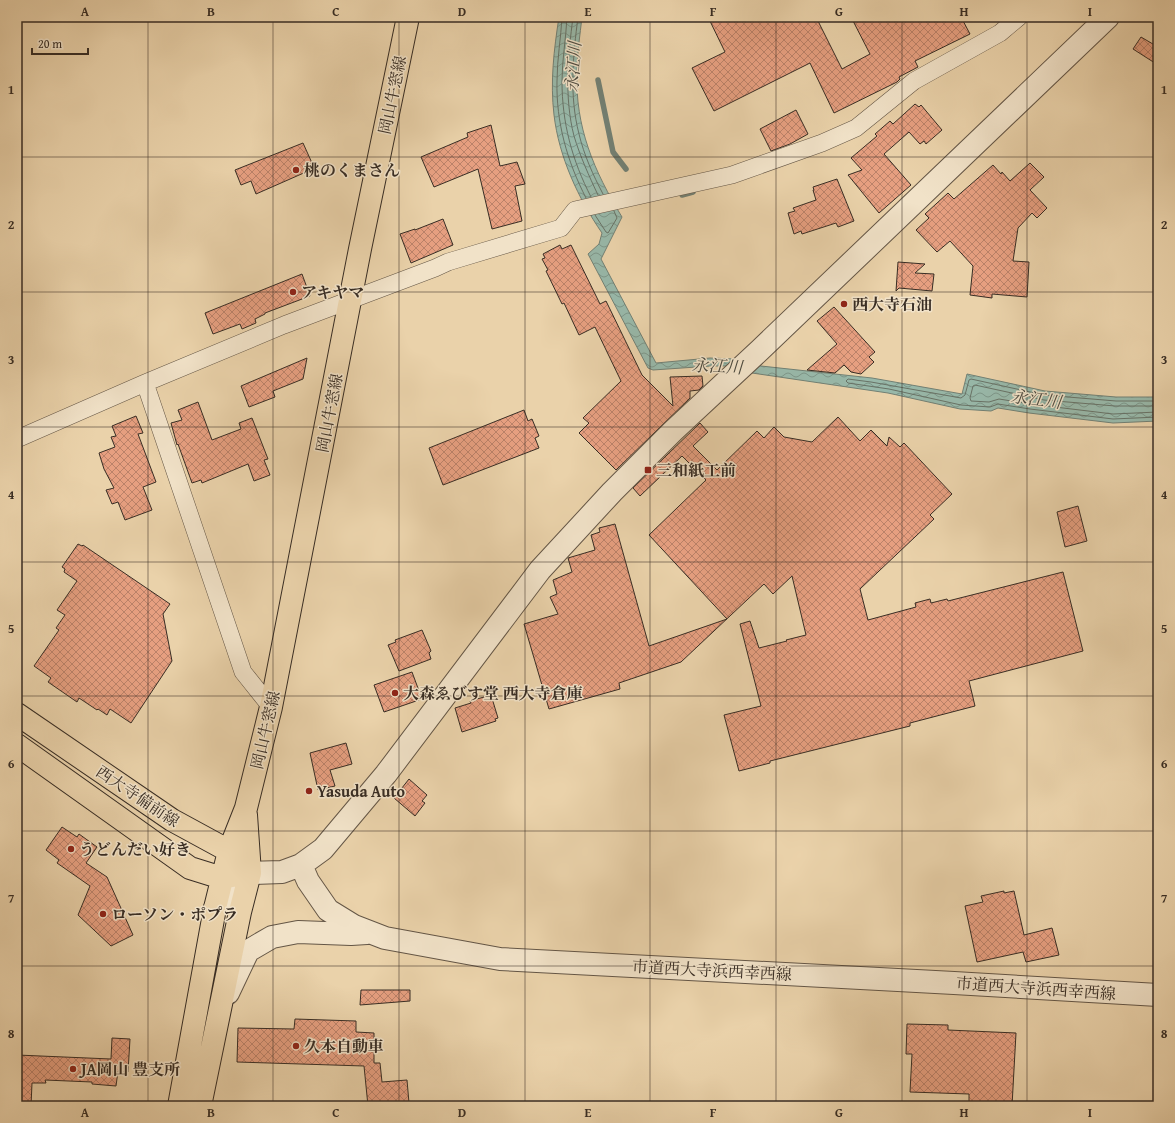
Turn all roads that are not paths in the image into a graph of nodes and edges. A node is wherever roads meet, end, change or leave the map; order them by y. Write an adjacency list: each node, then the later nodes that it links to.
1 (408, 17): 4 (main road, 岡山牛窓線)
2 (1020, 17): 4 (street)
3 (1108, 17): 12 (street)
4 (350, 300): 5 (street); 7 (main road, 岡山牛窓線)
5 (145, 383): 6 (street); 7 (street)
6 (17, 439)
7 (271, 707): 10 (main road, 岡山牛窓線)
8 (17, 714): 11 (main road, 西大寺備前線)
9 (17, 745): 14 (main road, 西大寺備前線)
10 (246, 808): 11 (main road, 岡山牛窓線); 13 (main road, 岡山牛窓線)
11 (229, 851): 13 (main road, 西大寺備前線); 14 (main road, 岡山牛窓線)
12 (301, 865): 13 (street); 16 (street, 市道西大寺浜西幸西線)
13 (250, 873): 14 (main road, 西大寺備前線); 15 (street); 18 (main road, 岡山牛窓線)
14 (222, 878): 15 (main road, 岡山牛窓線)
15 (215, 908): 19 (main road, 岡山牛窓線)
16 (368, 932): 17 (street, 市道西大寺浜西幸西線); 18 (street)
17 (1158, 995)
18 (218, 1014): 20 (main road, 岡山牛窓線)
19 (178, 1106)
20 (200, 1106)

